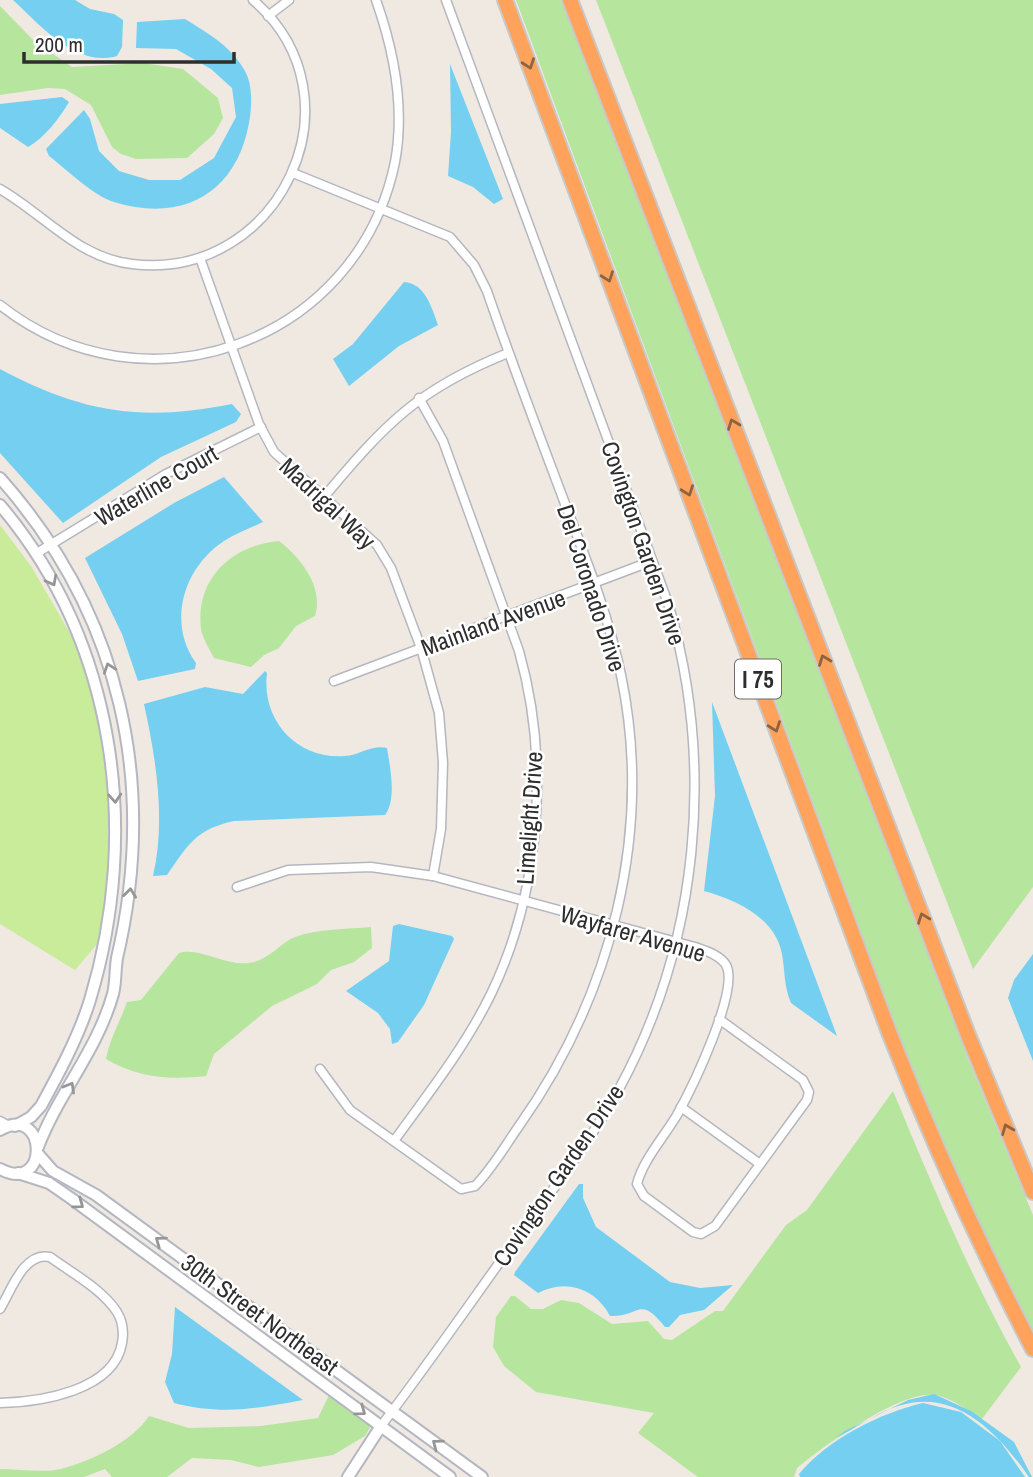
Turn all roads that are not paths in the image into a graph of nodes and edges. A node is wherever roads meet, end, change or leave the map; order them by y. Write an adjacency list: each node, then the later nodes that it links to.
1 (253, 0): 7 (street)
2 (289, 0): 7 (street)
3 (376, 0): 10 (street)
4 (446, 0): 22 (street, Covington Garden Drive)
5 (505, 0): 44 (highway, I 75, one-way to 44)
6 (570, 0): 42 (highway, one-way to 6)
7 (268, 16): 8 (street)
8 (293, 173): 10 (street, Del Coronado Drive); 11 (street)
9 (0, 189): 11 (street)
10 (380, 209): 13 (street); 14 (street, Del Coronado Drive)
11 (200, 258): 13 (street, Madrigal Way)
12 (0, 305): 13 (street)
13 (233, 346): 16 (street, Madrigal Way)
14 (508, 353): 15 (street); 23 (street, Del Coronado Drive)
15 (419, 398): 18 (street); 24 (street, Limelight Drive)
16 (261, 427): 18 (street, Madrigal Way); 20 (street, Waterline Court)
17 (0, 478): 20 (street)
18 (324, 497): 25 (street, Madrigal Way)
19 (0, 505): 21 (street)
20 (51, 544): 21 (street, Waterline Court); 37 (street, one-way to 20)
21 (37, 553): 35 (street, one-way to 35)
22 (652, 561): 23 (street, Mainland Avenue); 31 (street, Covington Garden Drive)
23 (595, 584): 24 (street, Mainland Avenue); 30 (street, Del Coronado Drive)
24 (507, 616): 25 (street, Mainland Avenue); 29 (street, Limelight Drive)
25 (421, 648): 26 (street, Mainland Avenue); 27 (street, Madrigal Way)
26 (334, 681)
27 (433, 876): 28 (street, Wayfarer Avenue); 29 (street, Wayfarer Avenue)
28 (237, 887)
29 (523, 900): 30 (street, Wayfarer Avenue); 36 (street, Limelight Drive)
30 (614, 926): 31 (street, Wayfarer Avenue); 36 (street, Del Coronado Drive)
31 (675, 942): 32 (street, Wayfarer Avenue); 46 (street, Covington Garden Drive)
32 (719, 1019): 34 (street, Wayfarer Avenue); 38 (street, Wayfarer Avenue)
33 (320, 1069): 36 (street, Del Coronado Drive)
34 (681, 1107): 38 (street); 38 (street, Wayfarer Avenue)
35 (6, 1126): 37 (street, 30th Street Northeast)
36 (394, 1141)
37 (38, 1150): 40 (street); 46 (street, 30th Street Northeast, one-way to 37)
38 (760, 1164)
39 (0, 1169): 40 (street, 30th Street Northeast)
40 (15, 1173): 41 (street); 47 (street, 30th Street Northeast, one-way to 47)
41 (0, 1180)
42 (1033, 1192)
43 (0, 1309): 45 (street)
44 (1033, 1349)
45 (0, 1403)
46 (393, 1411): 47 (street, Covington Garden Drive); 50 (street, 30th Street Northeast, one-way to 46)
47 (382, 1426): 48 (street, Covington Garden Drive); 49 (street, 30th Street Northeast)
48 (348, 1477)
49 (450, 1477)
50 (482, 1477)

